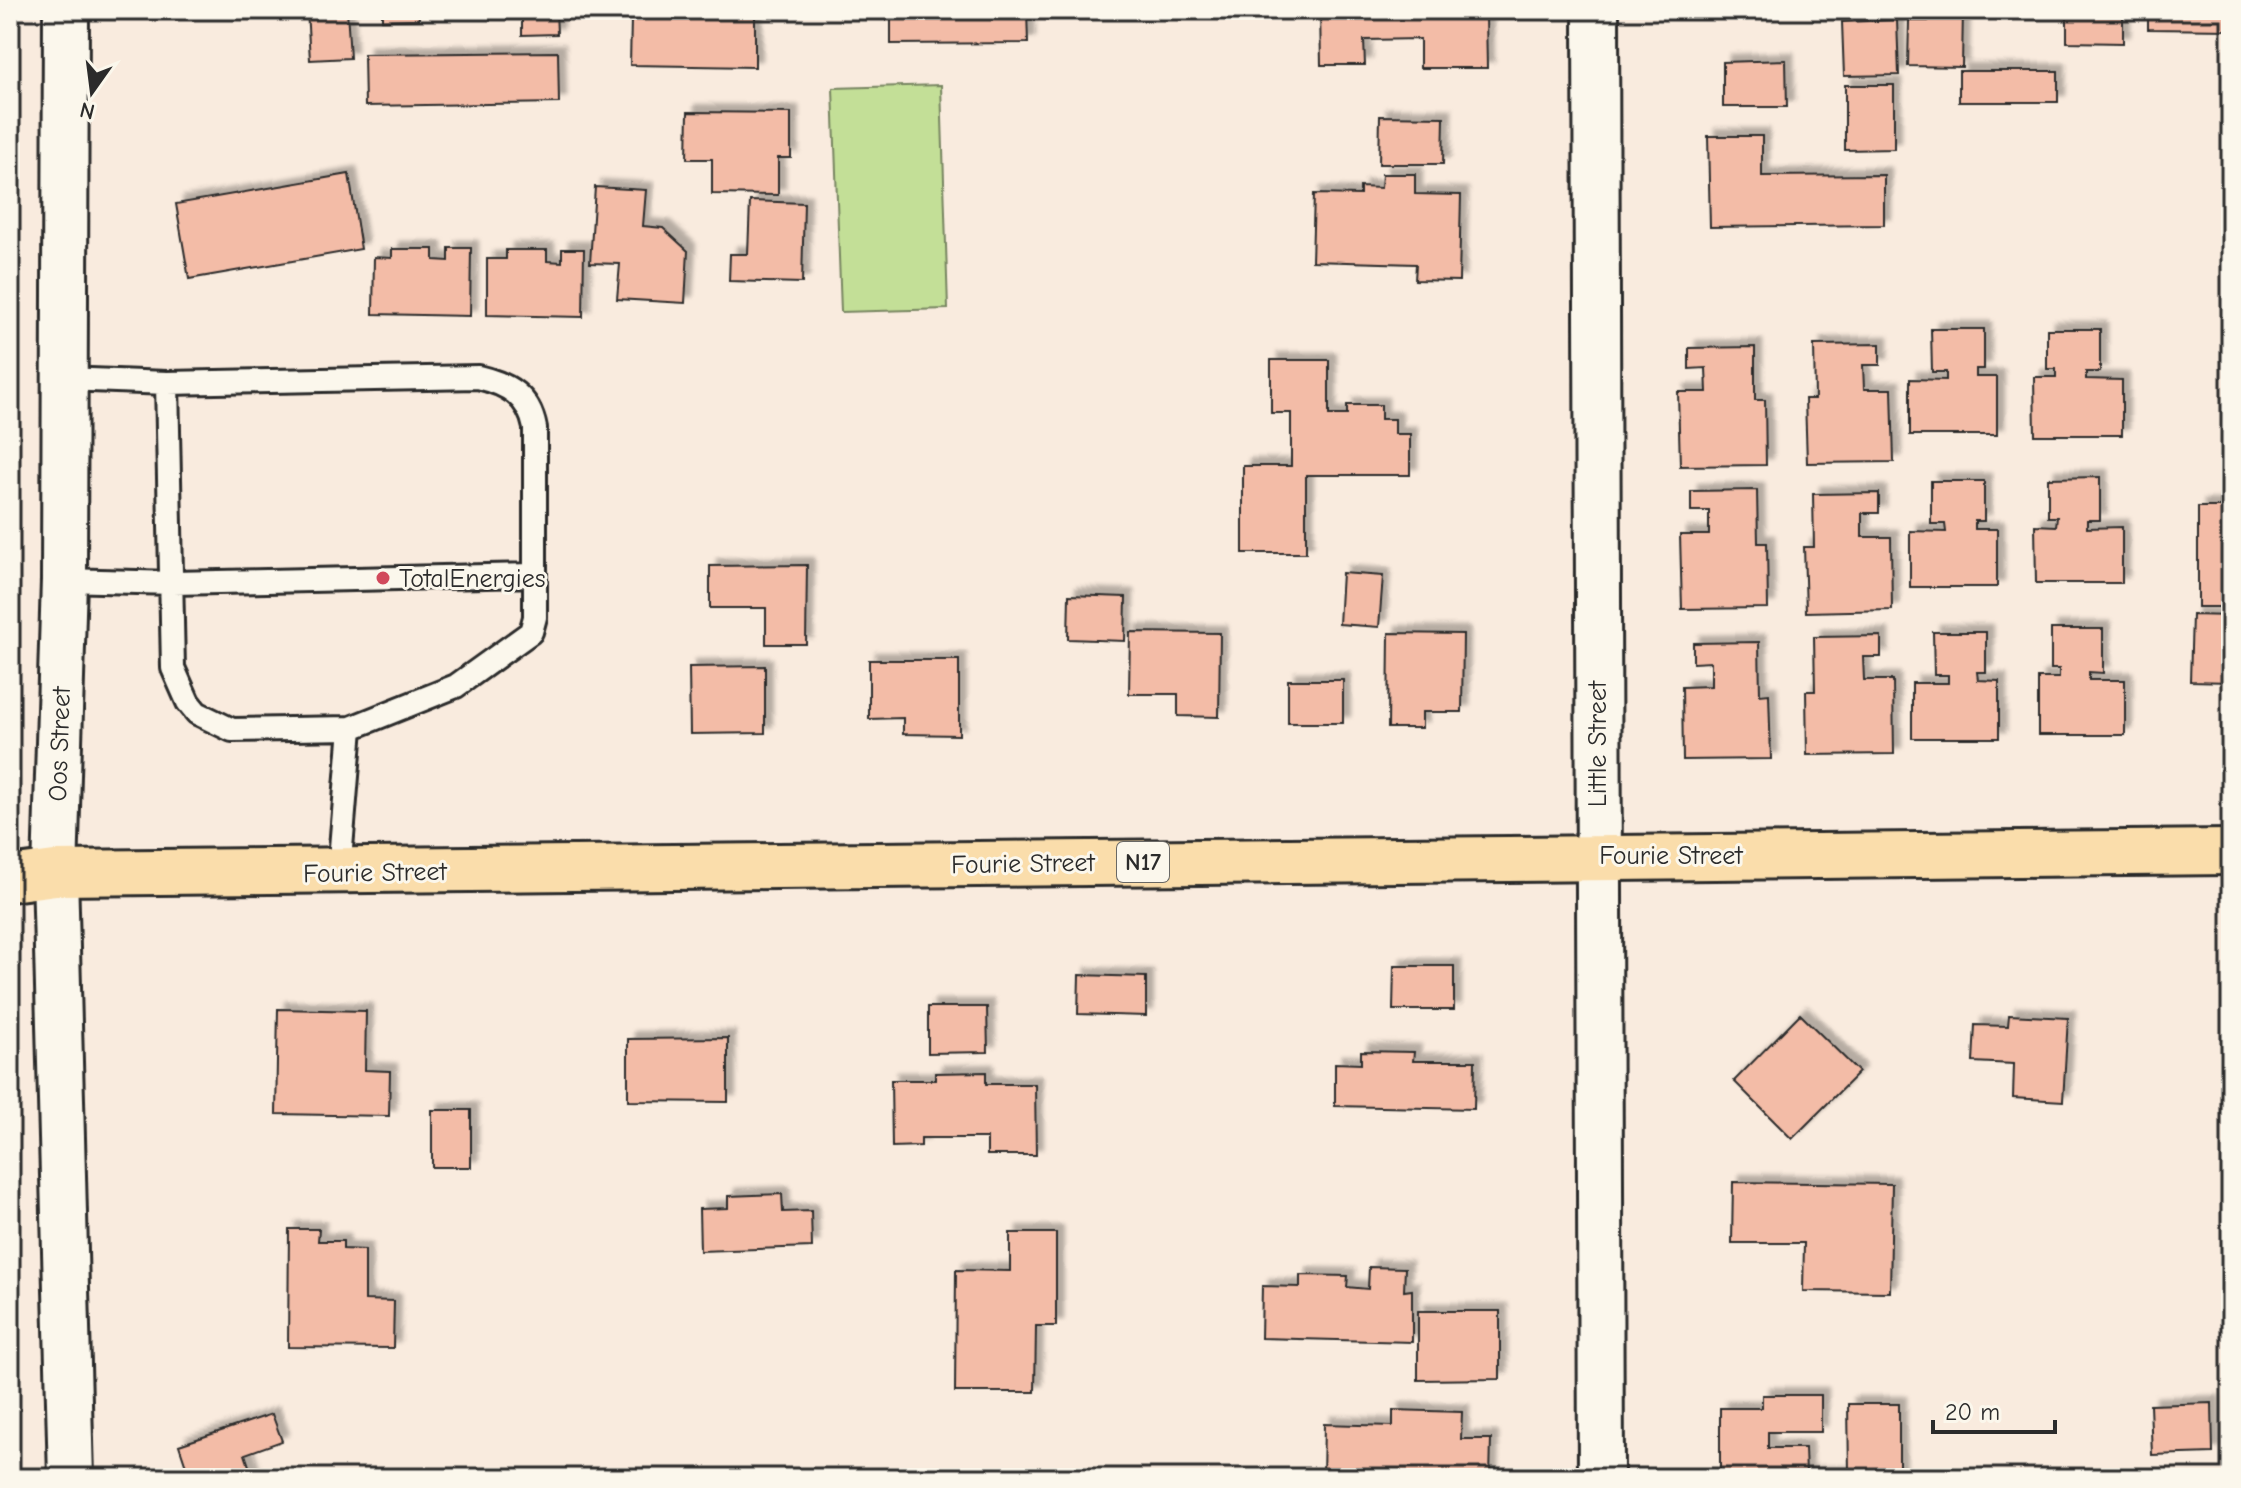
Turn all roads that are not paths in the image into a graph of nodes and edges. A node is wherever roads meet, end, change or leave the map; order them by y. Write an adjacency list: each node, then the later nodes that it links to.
1 (66, 10): 3 (street, Oos Street)
2 (1596, 10): 10 (street, Little Street)
3 (65, 379): 4 (lane); 6 (street, Oos Street)
4 (167, 383): 5 (lane); 7 (lane)
5 (535, 575): 7 (lane); 8 (lane)
6 (64, 580): 7 (lane); 12 (street, Oos Street)
7 (173, 583): 8 (lane)
8 (351, 728): 11 (lane)
9 (2231, 852): 10 (highway, Fourie Street / N17)
10 (1597, 856): 11 (highway, Fourie Street / N17); 15 (street, Little Street)
11 (339, 872): 12 (highway, Fourie Street / N17)
12 (55, 873): 13 (highway, N17); 14 (street, Oos Street)
13 (10, 879)
14 (71, 1478)
15 (1601, 1478)

